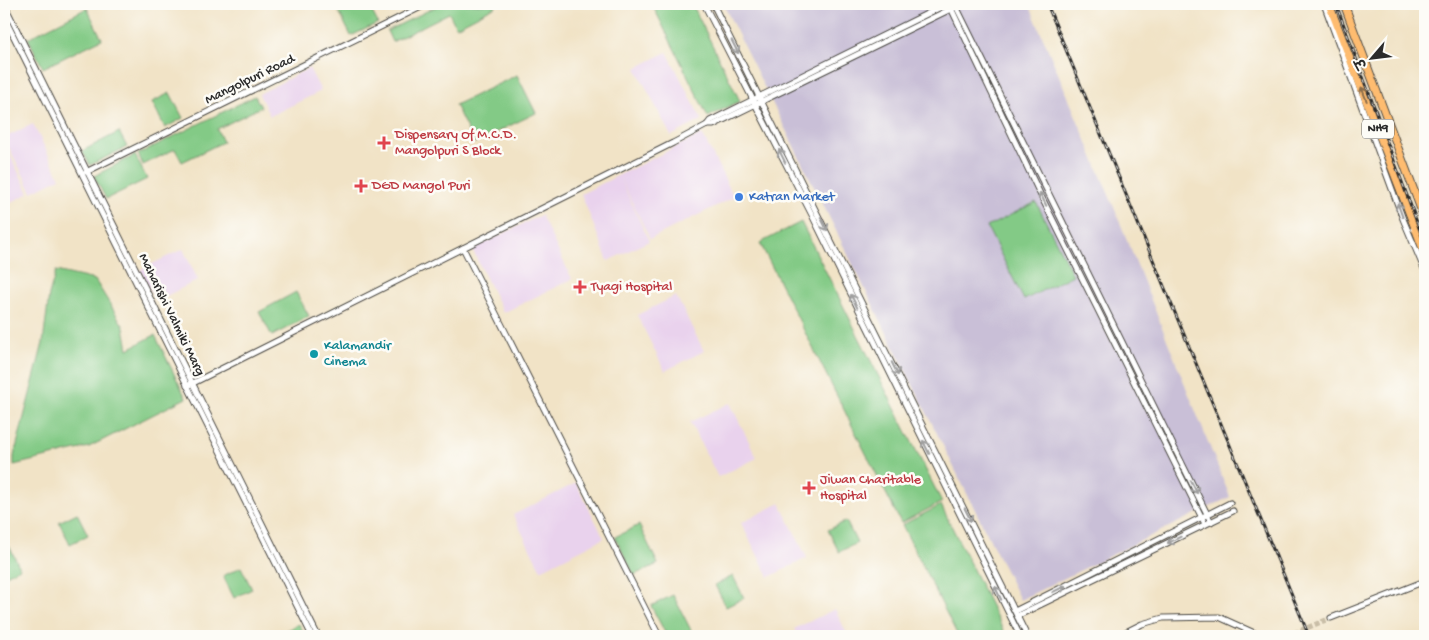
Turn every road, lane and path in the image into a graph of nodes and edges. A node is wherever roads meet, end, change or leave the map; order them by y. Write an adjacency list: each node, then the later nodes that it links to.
1 (4, 4): 10 (street, Maharishi Valmiki Marg)
2 (426, 4): 15 (street, Mangolpuri Road)
3 (704, 4): 14 (street)
4 (713, 4): 13 (street, one-way to 13)
5 (1324, 4): 12 (street)
6 (1329, 4): 11 (highway, NH9)
7 (1344, 4): 16 (highway, NH9)
8 (953, 5): 13 (street); 25 (street, one-way to 25); 26 (street, one-way to 8)
9 (4, 17): 10 (street, Maharishi Valmiki Marg)
10 (30, 60): 15 (street, Maharishi Valmiki Marg)
11 (1356, 72): 12 (highway); 18 (highway, NH9, one-way to 11)
12 (1351, 79): 18 (street, one-way to 12)
13 (761, 99): 14 (street); 30 (street, one-way to 30)
14 (755, 102): 19 (street); 35 (street, one-way to 14)
15 (85, 173): 22 (street, Maharishi Valmiki Marg)
16 (1425, 220)
17 (1425, 225): 18 (street)
18 (1416, 233): 20 (highway, NH9); 21 (street)
19 (464, 248): 22 (street); 34 (street)
20 (1425, 254)
21 (1425, 271)
22 (190, 385): 32 (street, Maharishi Valmiki Marg); 33 (street, Maharishi Valmiki Marg)
23 (1230, 503): 25 (street)
24 (1233, 510): 27 (street)
25 (1208, 514): 26 (street); 27 (street)
26 (1202, 517): 28 (street); 30 (street, one-way to 26)
27 (1211, 522): 28 (street)
28 (1205, 524): 30 (street, one-way to 30)
29 (1425, 581): 31 (street)
30 (1016, 613): 36 (street)
31 (1331, 618)
32 (312, 636)
33 (318, 636)
34 (659, 636)
35 (1020, 636)
36 (1027, 636)
37 (1118, 636): 38 (street)
38 (1261, 636)

